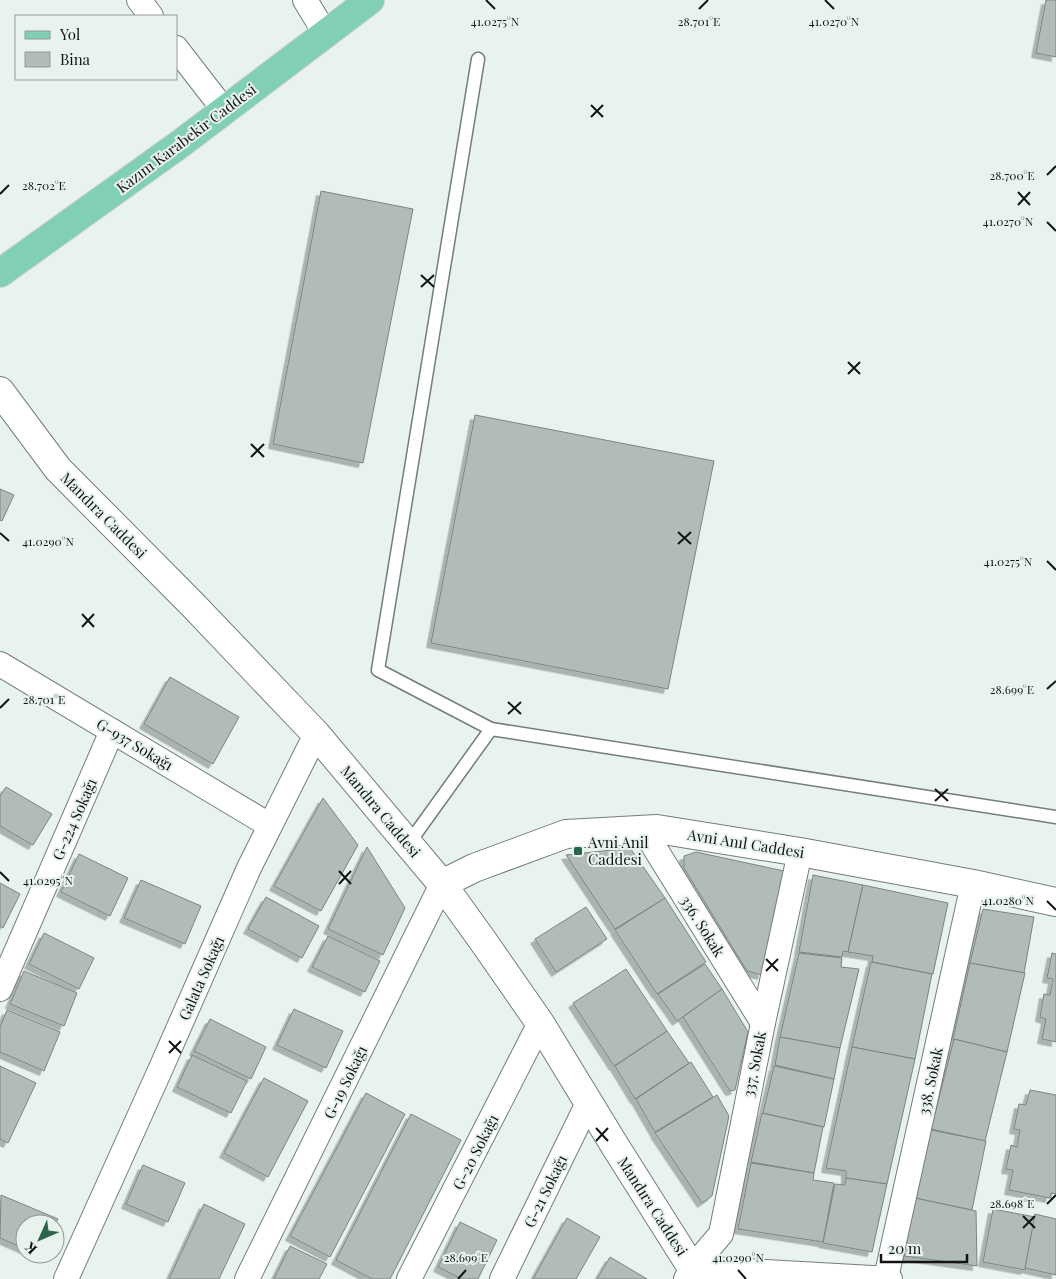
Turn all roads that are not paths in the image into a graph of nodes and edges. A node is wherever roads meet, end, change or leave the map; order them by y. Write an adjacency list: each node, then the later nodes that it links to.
1 (139, 0): 4 (street)
2 (306, 0): 5 (street)
3 (370, 0): 5 (main road, Kazım Karabekir Caddesi)
4 (151, 15)
5 (325, 33): 8 (main road, Kazım Karabekir Caddesi)
6 (178, 51): 8 (street)
7 (478, 59): 12 (lane)
8 (224, 110): 9 (main road, Kazım Karabekir Caddesi)
9 (0, 273)
10 (0, 391): 14 (street, Mandıra Caddesi)
11 (0, 664): 13 (street, G-937 Sokağı)
12 (491, 728): 15 (lane); 18 (lane)
13 (112, 731): 16 (street, G-937 Sokağı); 23 (street, G-224 Sokağı)
14 (316, 734): 16 (street, Galata Sokağı); 18 (street, Mandıra Caddesi)
15 (1056, 817)
16 (269, 825): 29 (street, Galata Sokağı)
17 (643, 829): 19 (street, Avni Anıl Caddesi); 20 (street, Avni Anıl Caddesi); 24 (street, 336. Sokak)
18 (409, 843): 20 (street, Mandıra Caddesi)
19 (800, 852): 21 (street, Avni Anıl Caddesi); 24 (street, 337. Sokak)
20 (442, 884): 25 (street, Mandıra Caddesi); 30 (street, G-19 Sokağı)
21 (973, 884): 22 (street, Avni Anıl Caddesi); 28 (street, 338. Sokak)
22 (1056, 902)
23 (0, 989)
24 (763, 1023): 27 (street, 337. Sokak)
25 (540, 1024): 26 (street, Mandıra Caddesi); 31 (street, G-20 Sokağı)
26 (588, 1103): 27 (street, Mandıra Caddesi); 32 (street, G-21 Sokağı)
27 (693, 1275): 28 (street)
28 (886, 1278): 33 (street)
29 (66, 1279)
30 (247, 1279)
31 (409, 1279)
32 (502, 1279)
33 (890, 1279)

